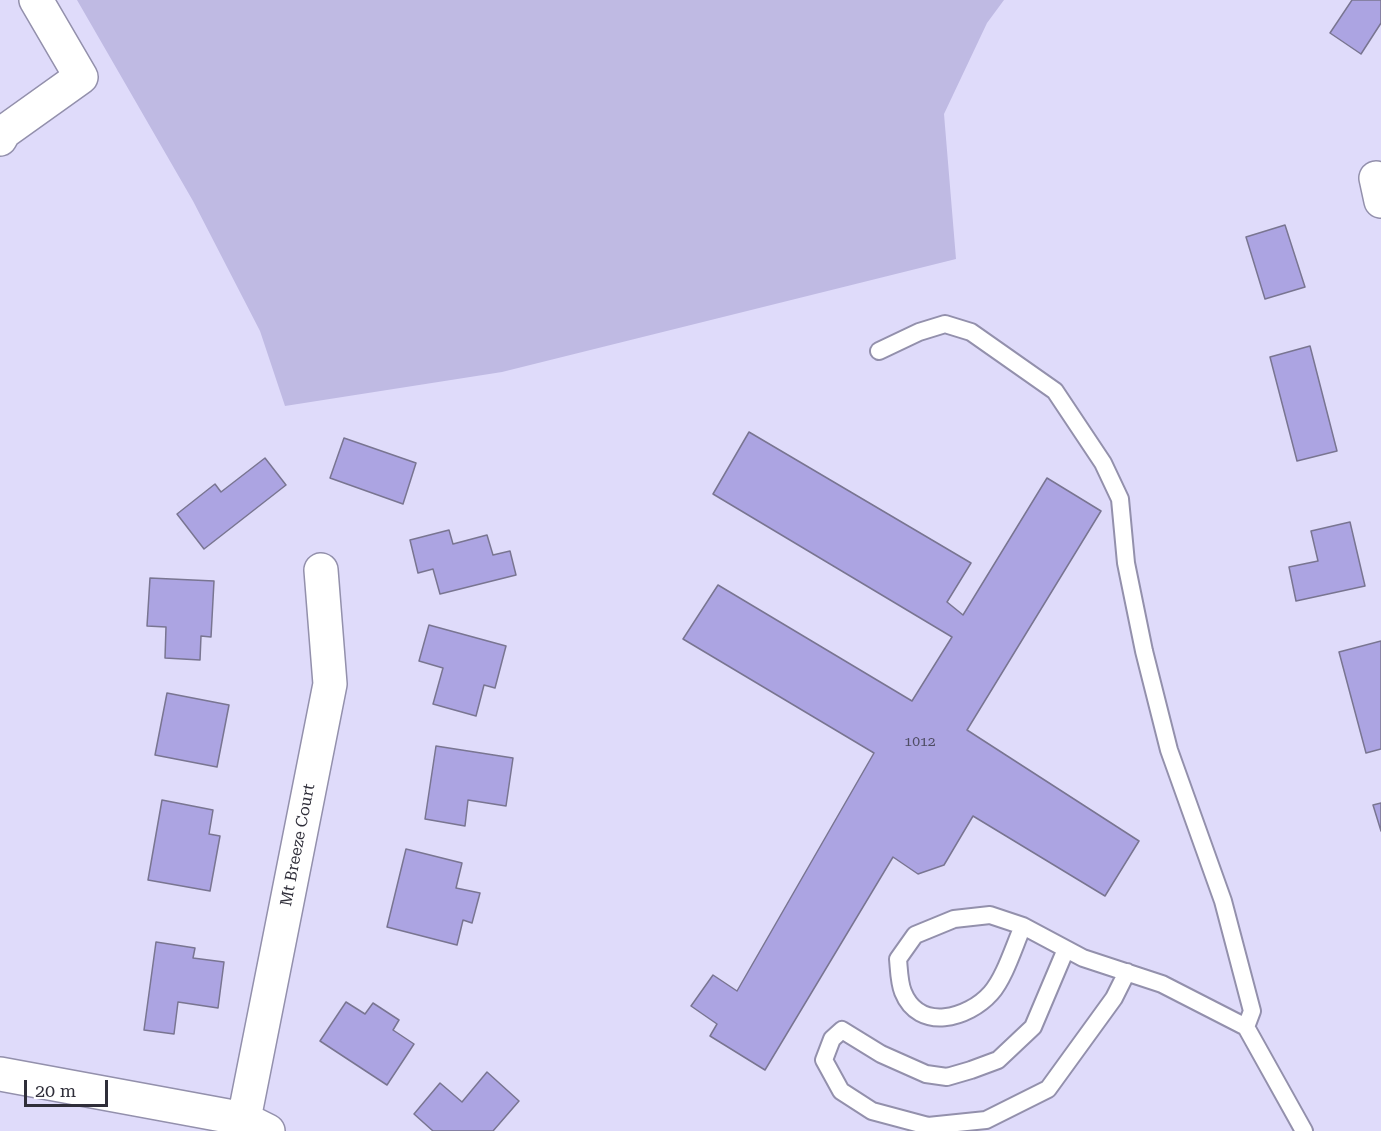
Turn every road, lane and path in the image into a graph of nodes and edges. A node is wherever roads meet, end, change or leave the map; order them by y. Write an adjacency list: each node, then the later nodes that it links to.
1 (36, 0): 2 (street)
2 (0, 139)
3 (879, 351): 8 (lane)
4 (321, 570): 10 (street, Mt Breeze Court)
5 (1023, 926): 5 (lane); 6 (lane)
6 (1066, 949): 7 (lane); 7 (lane)
7 (1127, 972): 8 (lane)
8 (1246, 1027): 11 (lane)
9 (0, 1074): 10 (street)
10 (256, 1125)
11 (1304, 1131)

